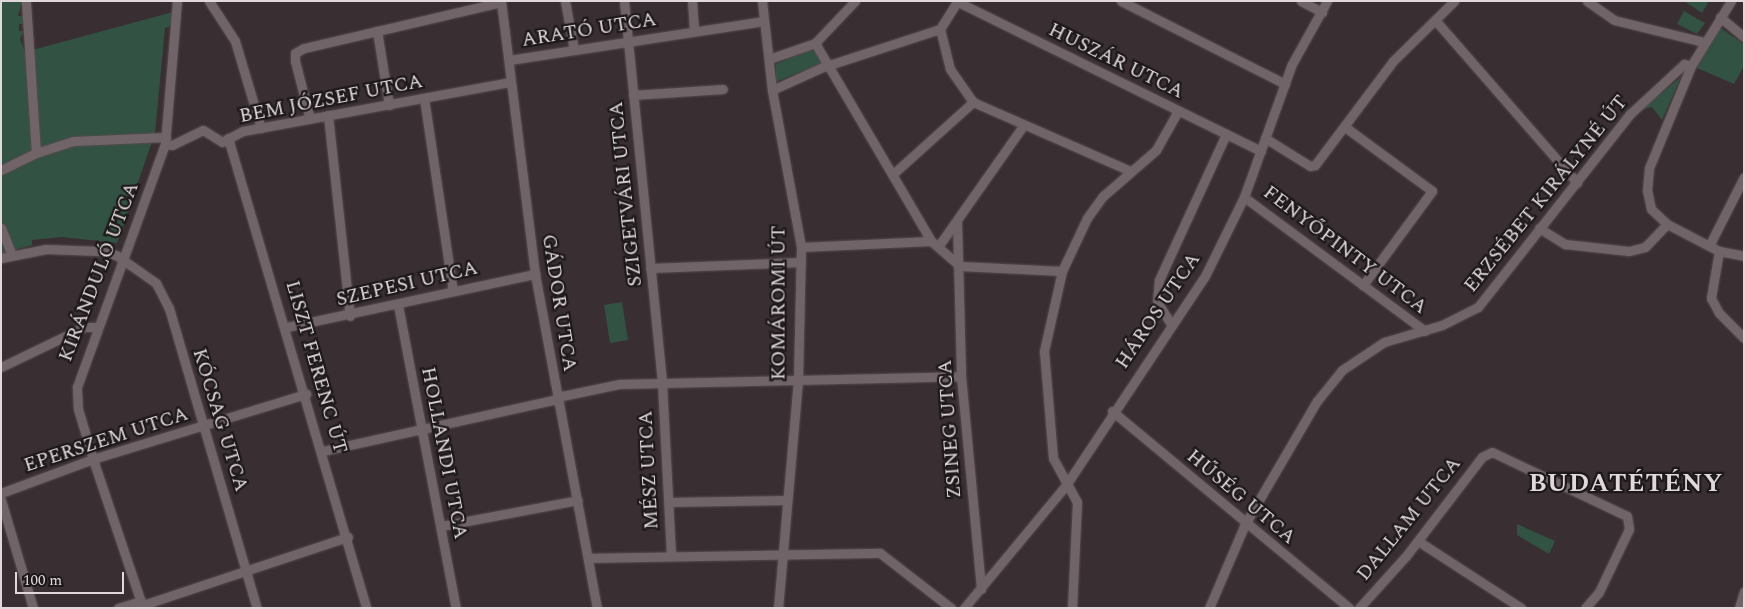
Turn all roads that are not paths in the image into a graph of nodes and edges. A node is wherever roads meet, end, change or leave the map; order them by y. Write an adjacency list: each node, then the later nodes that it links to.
1 (26, 1): 52 (street)
2 (177, 1): 50 (street, KIRÁNDULÓ UTCA)
3 (209, 1): 46 (street)
4 (566, 1): 28 (street)
5 (624, 1): 25 (street, SZIGETVÁRI UTCA)
6 (692, 1): 23 (street)
7 (762, 1): 20 (street, KOMÁROMI ÚT)
8 (855, 1): 27 (street)
9 (1121, 1): 34 (street)
10 (1301, 1): 17 (street)
11 (1327, 1): 17 (street, HÁROS UTCA)
12 (1454, 1): 19 (street)
13 (1587, 1): 26 (street)
14 (1731, 1): 18 (street)
15 (501, 2): 22 (street); 30 (street, GÁDOR UTCA)
16 (957, 2): 21 (street); 41 (street, HUSZÁR UTCA)
17 (1322, 12): 34 (street, HÁROS UTCA)
18 (1720, 17): 24 (street); 26 (street)
19 (1435, 20): 45 (street); 57 (street)
20 (764, 21): 23 (street, ARATÓ UTCA); 29 (street, KOMÁROMI ÚT)
21 (940, 29): 31 (street); 39 (street)
22 (377, 31): 40 (street); 43 (street)
23 (694, 31): 25 (street, ARATÓ UTCA)
24 (1744, 37)
25 (628, 42): 28 (street, ARATÓ UTCA); 37 (street, SZIGETVÁRI UTCA)
26 (1704, 42): 32 (street)
27 (815, 43): 29 (street); 31 (street)
28 (574, 50): 30 (street, ARATÓ UTCA)
29 (769, 59): 36 (street, KOMÁROMI ÚT)
30 (509, 60): 33 (street, GÁDOR UTCA)
31 (830, 66): 36 (street); 55 (street)
32 (1691, 66): 57 (street, ERZSÉBET KIRÁLYNÉ ÚT); 60 (street)
33 (512, 82): 38 (street, BEM JÓZSEF UTCA); 75 (street, GÁDOR UTCA)
34 (1285, 84): 49 (street, HÁROS UTCA)
35 (723, 89): 37 (street)
36 (772, 90): 65 (street, KOMÁROMI ÚT)
37 (634, 94): 73 (street, SZIGETVÁRI UTCA)
38 (424, 98): 40 (street, BEM JÓZSEF UTCA); 77 (street)
39 (973, 102): 44 (street); 55 (street)
40 (389, 105): 42 (street, BEM JÓZSEF UTCA)
41 (1178, 111): 47 (street, HUSZÁR UTCA); 54 (street)
42 (328, 116): 43 (street, BEM JÓZSEF UTCA); 79 (street)
43 (310, 119): 46 (street, BEM JÓZSEF UTCA)
44 (1023, 126): 54 (street); 59 (street)
45 (1345, 127): 49 (street); 76 (street)
46 (261, 128): 48 (street, BEM JÓZSEF UTCA)
47 (1226, 134): 51 (street, HUSZÁR UTCA); 80 (street)
48 (228, 138): 50 (street, BEM JÓZSEF UTCA); 82 (street, LISZT FERENC ÚT)
49 (1265, 138): 51 (street, HÁROS UTCA)
50 (166, 140): 52 (street); 70 (street, KIRÁNDULÓ UTCA)
51 (1261, 151): 58 (street, HÁROS UTCA)
52 (36, 153): 53 (street)
53 (1, 170)
54 (1130, 171): 74 (street)
55 (893, 174): 63 (street)
56 (1744, 177): 64 (street)
57 (1577, 183): 62 (street, ERZSÉBET KIRÁLYNÉ ÚT)
58 (1244, 197): 76 (street, FENYŐPINTY UTCA); 80 (street, HÁROS UTCA)
59 (957, 221): 63 (street); 72 (street, ZSINEG UTCA)
60 (1668, 224): 62 (street); 64 (street)
61 (1, 228): 67 (street)
62 (1539, 228): 83 (street, ERZSÉBET KIRÁLYNÉ ÚT)
63 (936, 243): 65 (street); 72 (street)
64 (1709, 246): 66 (street)
65 (801, 247): 71 (street, KOMÁROMI ÚT)
66 (1719, 251): 68 (street); 84 (street)
67 (12, 255): 69 (street, KÓCSAG UTCA); 70 (street, KÓCSAG UTCA)
68 (1744, 256)
69 (1, 258)
70 (124, 260): 81 (street, KIRÁNDULÓ UTCA); 92 (street, KÓCSAG UTCA)
71 (801, 262): 73 (street); 87 (street, KOMÁROMI ÚT)
72 (960, 266): 74 (street); 86 (street, ZSINEG UTCA)
73 (650, 268): 88 (street, SZIGETVÁRI UTCA)
74 (1062, 270): 96 (street)
75 (535, 274): 77 (street, SZEPESI UTCA); 90 (street, GÁDOR UTCA)
76 (1363, 285): 83 (street, FENYŐPINTY UTCA)
77 (453, 292): 78 (street, SZEPESI UTCA)
78 (398, 305): 79 (street, SZEPESI UTCA); 93 (street, HOLLANDI UTCA)
79 (350, 316): 82 (street, SZEPESI UTCA)
80 (1171, 324): 91 (street, HÁROS UTCA)
81 (95, 327): 85 (street); 95 (street, KIRÁNDULÓ UTCA)
82 (287, 327): 89 (street, LISZT FERENC ÚT)
83 (1425, 331): 102 (street, ERZSÉBET KIRÁLYNÉ ÚT)
84 (1744, 338)
85 (1, 367)
86 (961, 376): 87 (street); 110 (street, ZSINEG UTCA)
87 (798, 380): 88 (street); 100 (street, KOMÁROMI ÚT)
88 (662, 383): 90 (street); 101 (street, MÉSZ UTCA)
89 (306, 394): 92 (street, EPERSZEM UTCA); 94 (street, LISZT FERENC ÚT)
90 (557, 398): 93 (street); 99 (street, GÁDOR UTCA)
91 (1112, 411): 96 (street, HÁROS UTCA); 102 (street, HŰSÉG UTCA)
92 (203, 428): 95 (street, EPERSZEM UTCA); 109 (street, KÓCSAG UTCA)
93 (421, 428): 94 (street); 103 (street, HOLLANDI UTCA)
94 (323, 451): 104 (street, LISZT FERENC ÚT)
95 (93, 459): 97 (street, EPERSZEM UTCA); 112 (street, KIRÁNDULÓ UTCA)
96 (1066, 485): 110 (street, HÁROS UTCA); 122 (street)
97 (1, 492)
98 (1, 500): 113 (street)
99 (578, 500): 103 (street); 108 (street, GÁDOR UTCA)
100 (787, 500): 101 (street); 106 (street, KOMÁROMI ÚT)
101 (669, 502): 107 (street, MÉSZ UTCA)
102 (1245, 524): 123 (street, ERZSÉBET KIRÁLYNÉ ÚT); 124 (street, HŰSÉG UTCA)
103 (441, 526): 117 (street, HOLLANDI UTCA)
104 (348, 537): 109 (street); 116 (street, LISZT FERENC ÚT)
105 (1418, 541): 125 (street, DALLAM UTCA); 126 (street); 127 (street, DALLAM UTCA)
106 (782, 552): 107 (street); 119 (street, KOMÁROMI ÚT); 120 (street)
107 (671, 556): 108 (street)
108 (590, 558): 118 (street, GÁDOR UTCA)
109 (247, 570): 112 (street); 115 (street, KÓCSAG UTCA)
110 (981, 589): 121 (street, HÁROS UTCA)
111 (1744, 592): 128 (street)
112 (142, 605): 114 (street)
113 (34, 608)
114 (118, 608)
115 (257, 608)
116 (366, 608)
117 (456, 608)
118 (597, 608)
119 (778, 608)
120 (951, 608)
121 (964, 608)
122 (1072, 608)
123 (1209, 608)
124 (1349, 608)
125 (1359, 608)
126 (1521, 608)
127 (1585, 608)
128 (1739, 608)

